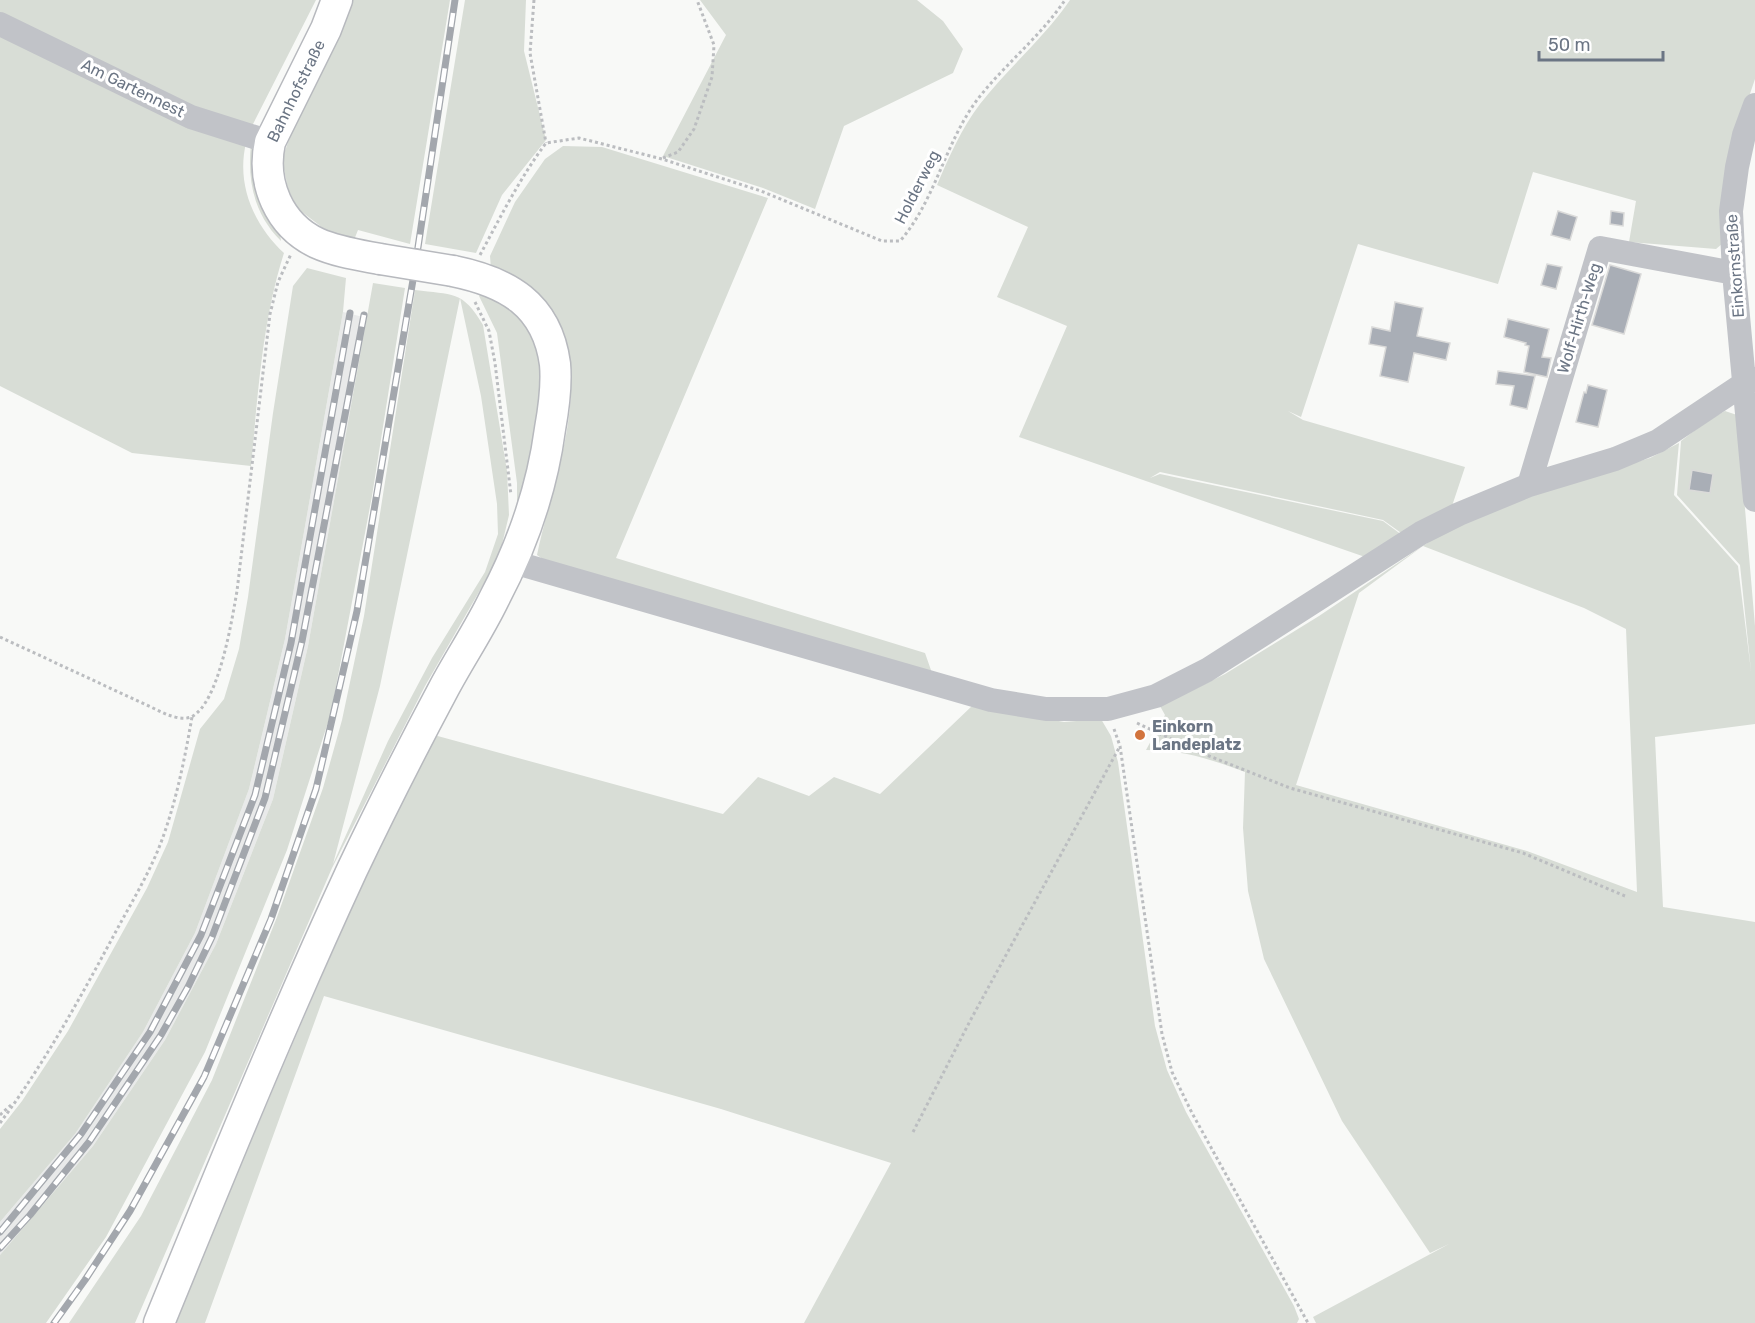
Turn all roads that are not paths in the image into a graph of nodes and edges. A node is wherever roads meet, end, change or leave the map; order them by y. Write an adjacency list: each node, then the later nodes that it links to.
1 (336, 0): 4 (main road, Bahnhofstraße)
2 (0, 24): 4 (street, Am Gartennest)
3 (1755, 105): 5 (street, Einkornstraße)
4 (270, 142): 9 (main road, Bahnhofstraße, bridge)
5 (1734, 273): 6 (street, Einkornstraße); 7 (street, Wolf-Hirth-Weg)
6 (1750, 381): 7 (street); 8 (street, Einkornstraße)
7 (1529, 485): 9 (street)
8 (1755, 500)
9 (513, 562): 10 (main road, Bahnhofstraße)
10 (159, 1323)

